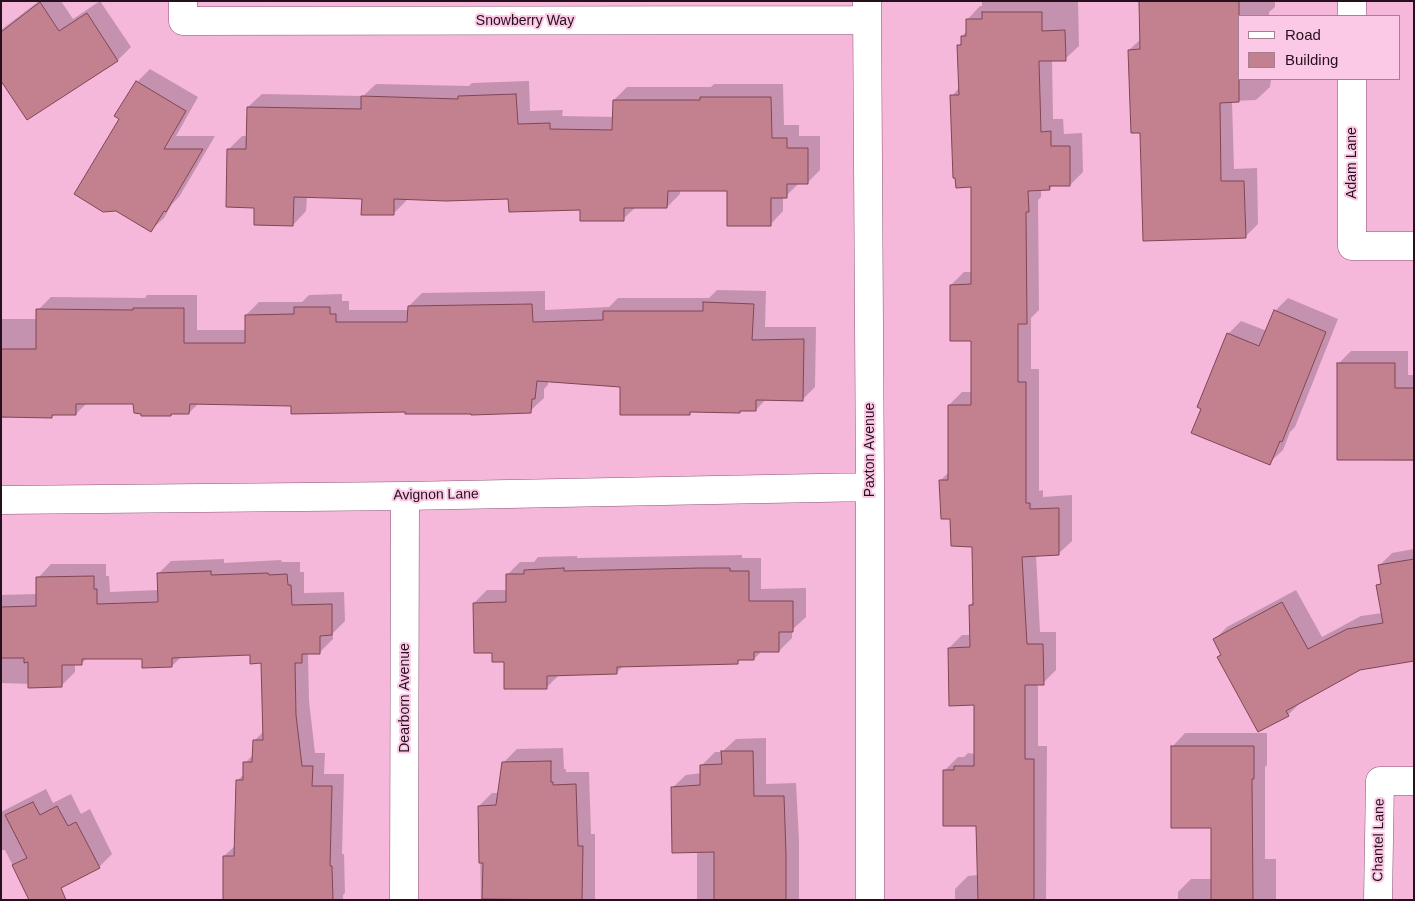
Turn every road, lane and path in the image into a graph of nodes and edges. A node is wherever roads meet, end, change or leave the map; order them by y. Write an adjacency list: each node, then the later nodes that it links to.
1 (1352, 1): 4 (street)
2 (183, 11): 3 (street, Snowberry Way)
3 (867, 11): 7 (street, Paxton Avenue)
4 (1352, 15)
5 (1352, 80): 6 (street, Adam Lane)
6 (1414, 246)
7 (870, 487): 8 (street, Avignon Lane); 12 (street, Paxton Avenue)
8 (405, 496): 9 (street, Avignon Lane); 11 (street, Dearborn Avenue)
9 (1, 500)
10 (1414, 780): 13 (street, Chantel Lane)
11 (404, 900)
12 (870, 900)
13 (1378, 900)

